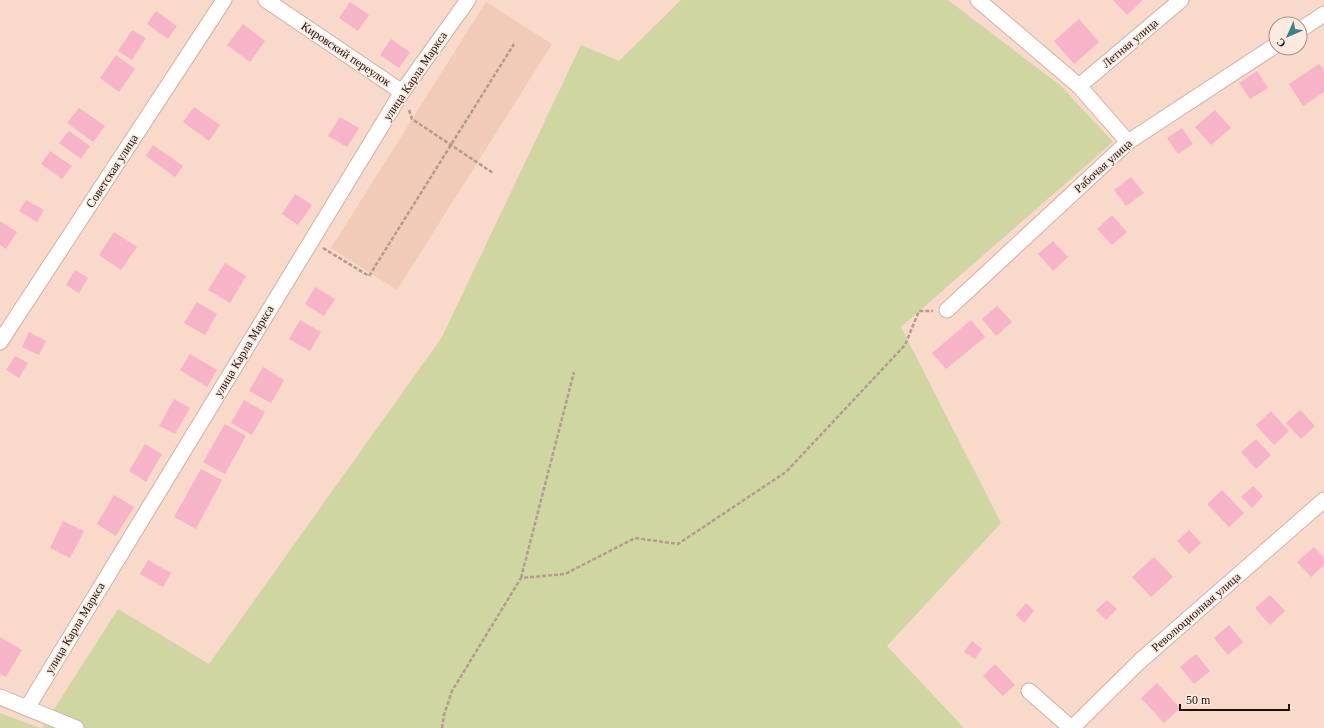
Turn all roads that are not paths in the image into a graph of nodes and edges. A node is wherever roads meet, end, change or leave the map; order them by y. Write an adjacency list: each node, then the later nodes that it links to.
1 (224, 0): 13 (street, Советская улица)
2 (266, 0): 10 (street, Кировский переулок)
3 (468, 0): 10 (street, улица Карла Маркса)
4 (978, 0): 9 (street)
5 (1181, 0): 9 (street, Летняя улица)
6 (1324, 14): 7 (street)
7 (1308, 25)
8 (1268, 50): 11 (street, Рабочая улица)
9 (1079, 86): 11 (street)
10 (402, 92): 17 (street, улица Карла Маркса)
11 (1128, 142): 12 (street, Рабочая улица)
12 (947, 310)
13 (0, 342)
14 (1324, 500): 19 (street, Революционная улица)
15 (1029, 691): 19 (street)
16 (0, 696): 17 (street)
17 (27, 708): 18 (street)
18 (76, 728)
19 (1071, 728)

